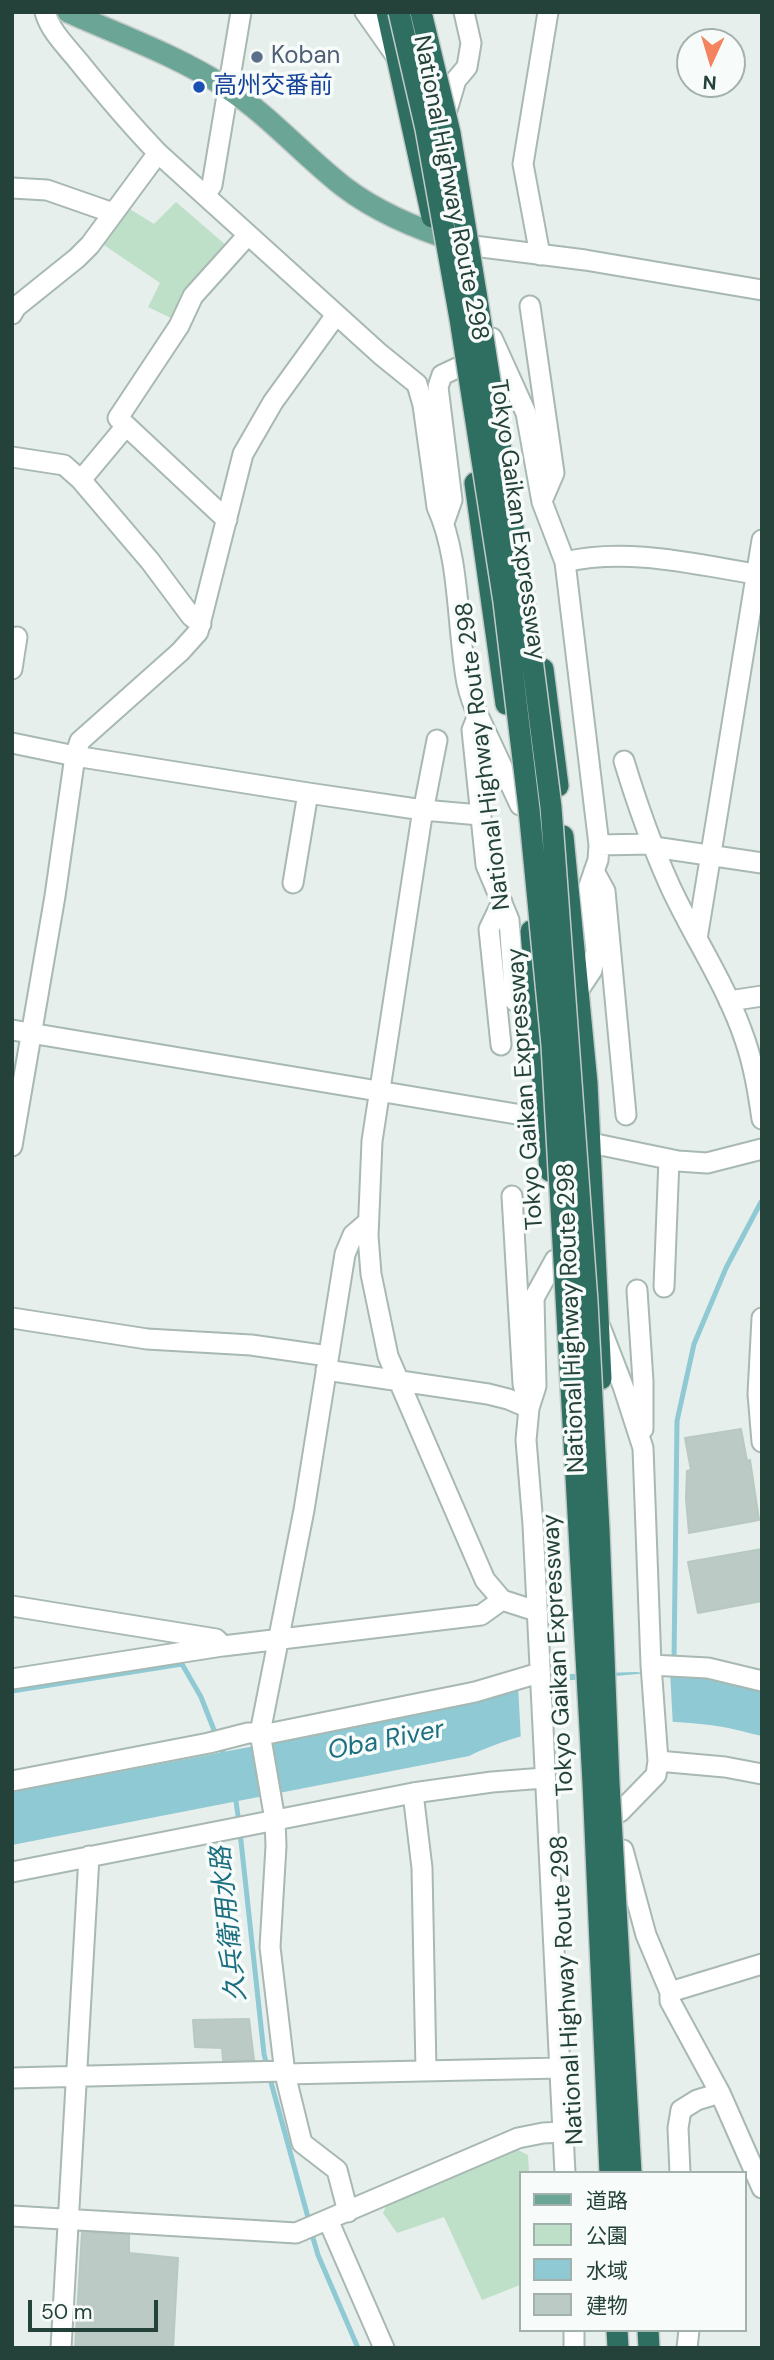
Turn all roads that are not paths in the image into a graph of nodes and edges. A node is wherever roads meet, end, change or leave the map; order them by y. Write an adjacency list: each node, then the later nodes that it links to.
1 (45, 12): 14 (street)
2 (68, 12): 12 (main road)
3 (241, 12): 12 (street)
4 (365, 12): 11 (street)
5 (387, 12): 11 (highway, National Highway Route 298)
6 (399, 12): 115 (highway, Tokyo Gaikan Expressway, bridge)
7 (421, 12): 116 (highway, Tokyo Gaikan Expressway, bridge)
8 (426, 12): 13 (highway, National Highway Route 298)
9 (464, 12): 13 (street)
10 (548, 12): 21 (street)
11 (398, 59): 18 (highway, National Highway Route 298)
12 (227, 88): 16 (street); 18 (main road)
13 (447, 110): 20 (highway, National Highway Route 298)
14 (158, 153): 16 (street); 17 (street)
15 (12, 188): 17 (street)
16 (205, 195): 19 (street)
17 (113, 213): 24 (street)
18 (436, 235): 20 (main road); 27 (highway, National Highway Route 298)
19 (247, 236): 25 (street); 28 (street)
20 (474, 246): 21 (street); 26 (highway, National Highway Route 298)
21 (540, 255): 22 (street)
22 (762, 290)
23 (530, 306): 31 (street)
24 (12, 314)
25 (336, 315): 32 (street); 33 (street)
26 (492, 338): 31 (street); 57 (highway, National Highway Route 298)
27 (459, 367): 33 (street); 46 (highway, National Highway Route 298)
28 (126, 426): 30 (street); 32 (street)
29 (12, 457): 30 (street)
30 (81, 480): 37 (street)
31 (542, 502): 35 (street)
32 (227, 520): 37 (street)
33 (444, 523): 40 (street)
34 (762, 540): 36 (street)
35 (565, 562): 36 (street); 49 (street)
36 (759, 575): 51 (street)
37 (201, 624): 43 (street)
38 (17, 637): 39 (street)
39 (12, 669)
40 (478, 715): 46 (street); 48 (street)
41 (437, 740): 47 (street)
42 (12, 743): 43 (street)
43 (75, 756): 45 (street); 61 (street)
44 (624, 761): 50 (street)
45 (308, 793): 47 (street); 54 (street)
46 (520, 805): 60 (highway, National Highway Route 298)
47 (423, 810): 48 (street); 63 (street)
48 (480, 815): 55 (street)
49 (599, 845): 50 (street); 53 (street)
50 (653, 846): 51 (street); 56 (street)
51 (712, 854): 52 (street); 56 (street)
52 (762, 863)
53 (594, 871): 57 (street); 64 (street)
54 (293, 883)
55 (502, 902): 60 (street); 62 (street)
56 (697, 939): 59 (street)
57 (578, 991): 67 (highway, National Highway Route 298)
58 (762, 996): 59 (street)
59 (729, 1000): 65 (street)
60 (538, 1012): 66 (highway, National Highway Route 298)
61 (21, 1032): 63 (street); 68 (street)
62 (500, 1045)
63 (379, 1091): 66 (street); 72 (street)
64 (626, 1115)
65 (762, 1119)
66 (545, 1127): 67 (street); 73 (highway, National Highway Route 298)
67 (591, 1143): 70 (street); 78 (highway, National Highway Route 298)
68 (12, 1146)
69 (762, 1149): 70 (street)
70 (669, 1159): 74 (street)
71 (512, 1196): 81 (street)
72 (368, 1223): 79 (street); 80 (street)
73 (555, 1260): 81 (street); 114 (highway, National Highway Route 298)
74 (664, 1287)
75 (637, 1290): 83 (street)
76 (12, 1318): 79 (street)
77 (762, 1318): 82 (street)
78 (599, 1325): 83 (street); 99 (highway, National Highway Route 298)
79 (327, 1363): 80 (street); 87 (street)
80 (398, 1380): 81 (street); 84 (street)
81 (529, 1408): 86 (street)
82 (761, 1435)
83 (643, 1448): 89 (street)
84 (502, 1600): 86 (street); 87 (street)
85 (12, 1606): 88 (street)
86 (536, 1611): 90 (street)
87 (280, 1638): 88 (street); 93 (street)
88 (223, 1646): 91 (street)
89 (651, 1665): 92 (street); 94 (street)
90 (539, 1673): 93 (street); 95 (street)
91 (12, 1679)
92 (762, 1681)
93 (260, 1738): 97 (street); 100 (street)
94 (658, 1761): 96 (street); 99 (street)
95 (544, 1769): 98 (street); 106 (street)
96 (762, 1774)
97 (12, 1781)
98 (413, 1793): 100 (street); 107 (street)
99 (620, 1812): 101 (highway, National Highway Route 298)
100 (275, 1820): 102 (street); 108 (street)
101 (623, 1850): 105 (street); 117 (highway, National Highway Route 298)
102 (89, 1856): 103 (street); 109 (street)
103 (12, 1871)
104 (762, 1964): 105 (street)
105 (670, 1992): 111 (street)
106 (560, 2068): 107 (street); 112 (street)
107 (426, 2071): 108 (street)
108 (284, 2073): 109 (street); 120 (street)
109 (76, 2077): 110 (street); 122 (street)
110 (12, 2078)
111 (720, 2093): 118 (street); 119 (street)
112 (563, 2132): 113 (street); 120 (street)
113 (565, 2171)
114 (604, 2171)
115 (610, 2171)
116 (631, 2171)
117 (638, 2171)
118 (680, 2171)
119 (762, 2188)
120 (348, 2212): 123 (street)
121 (12, 2216): 122 (street)
122 (68, 2219): 123 (street); 124 (street)
123 (325, 2221): 125 (street)
124 (61, 2348)
125 (384, 2348)

